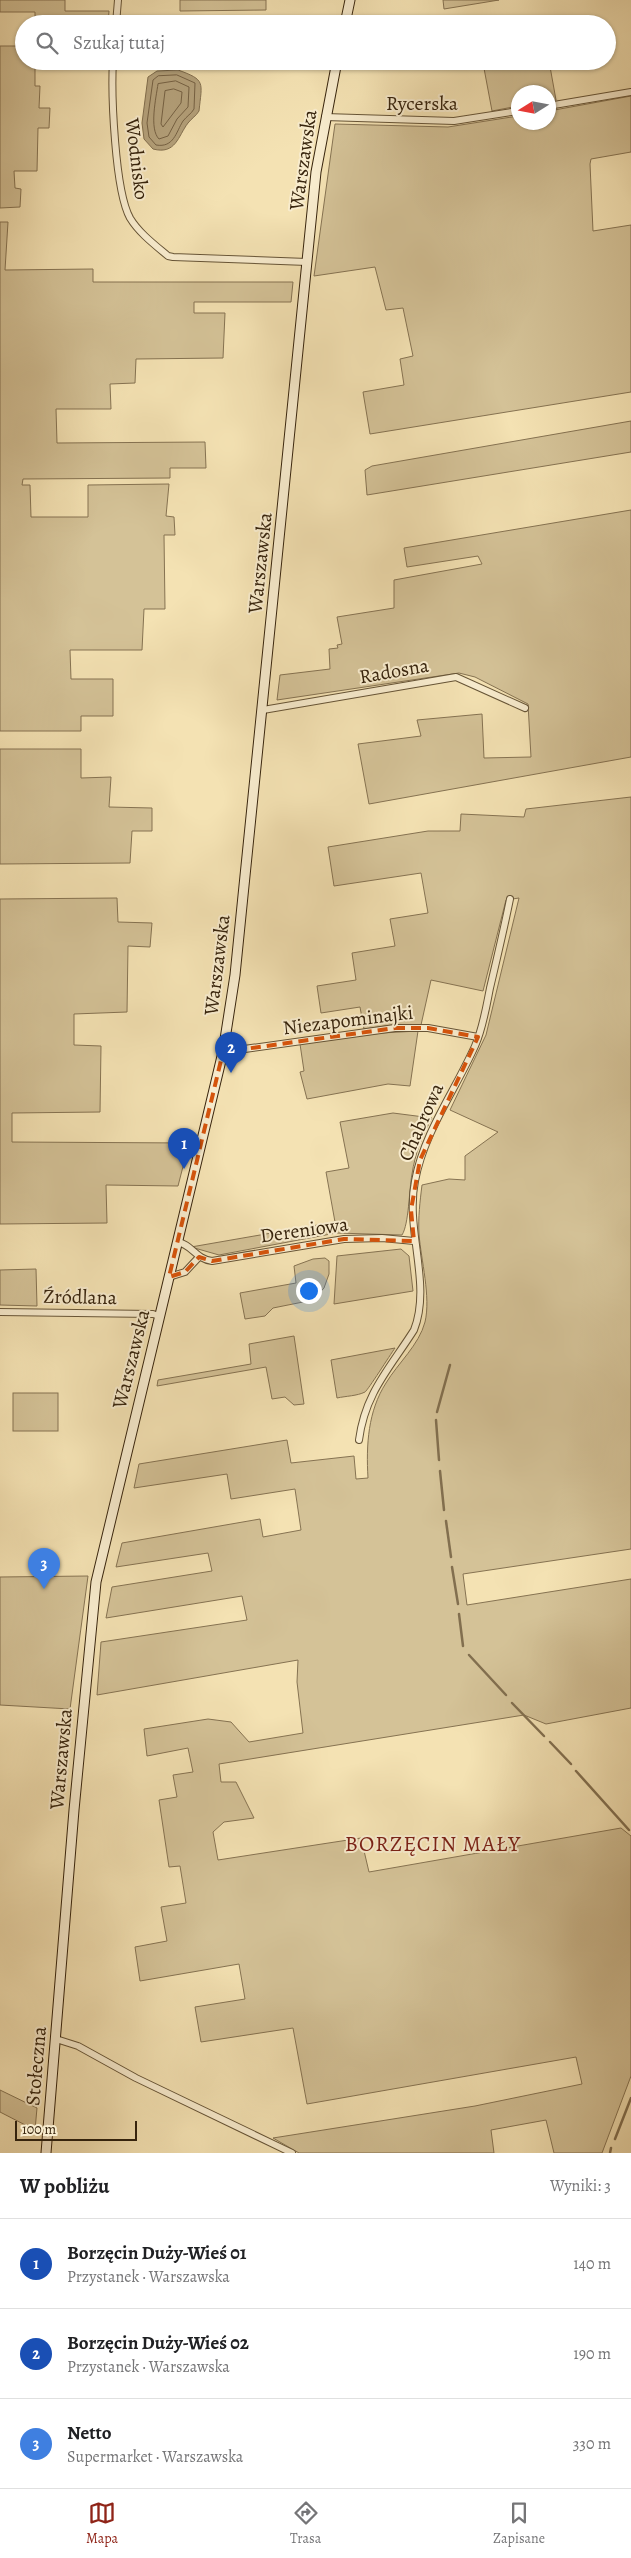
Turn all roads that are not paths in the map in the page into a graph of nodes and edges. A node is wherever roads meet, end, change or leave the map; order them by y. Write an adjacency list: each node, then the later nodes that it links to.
1 (118, 0): 3 (street)
2 (350, 0): 4 (main road)
3 (117, 15)
4 (347, 15)
5 (113, 70): 11 (street, Wodnisko)
6 (335, 70): 10 (main road, Warszawska)
7 (631, 92): 8 (street)
8 (556, 105)
9 (511, 112): 10 (street, Rycerska)
10 (325, 117): 11 (main road, Warszawska)
11 (307, 262): 13 (main road, Warszawska)
12 (525, 708): 13 (street, Radosna)
13 (263, 710): 16 (main road, Warszawska)
14 (510, 899): 15 (street, Chabrowa)
15 (478, 1037): 16 (street, Niezapominajki); 17 (street, Chabrowa)
16 (223, 1052): 18 (main road, Warszawska)
17 (414, 1241): 19 (street, Dereniowa); 23 (street, Chabrowa)
18 (177, 1242): 19 (street); 20 (main road, Warszawska)
19 (199, 1257): 20 (street)
20 (169, 1277): 22 (main road, Warszawska)
21 (0, 1312): 22 (street, Źródlana)
22 (159, 1316): 24 (main road, Warszawska)
23 (359, 1440)
24 (58, 2012): 25 (main road, Stołeczna)
25 (56, 2039): 26 (main road, Stołeczna); 27 (street)
26 (46, 2153)
27 (292, 2153)

